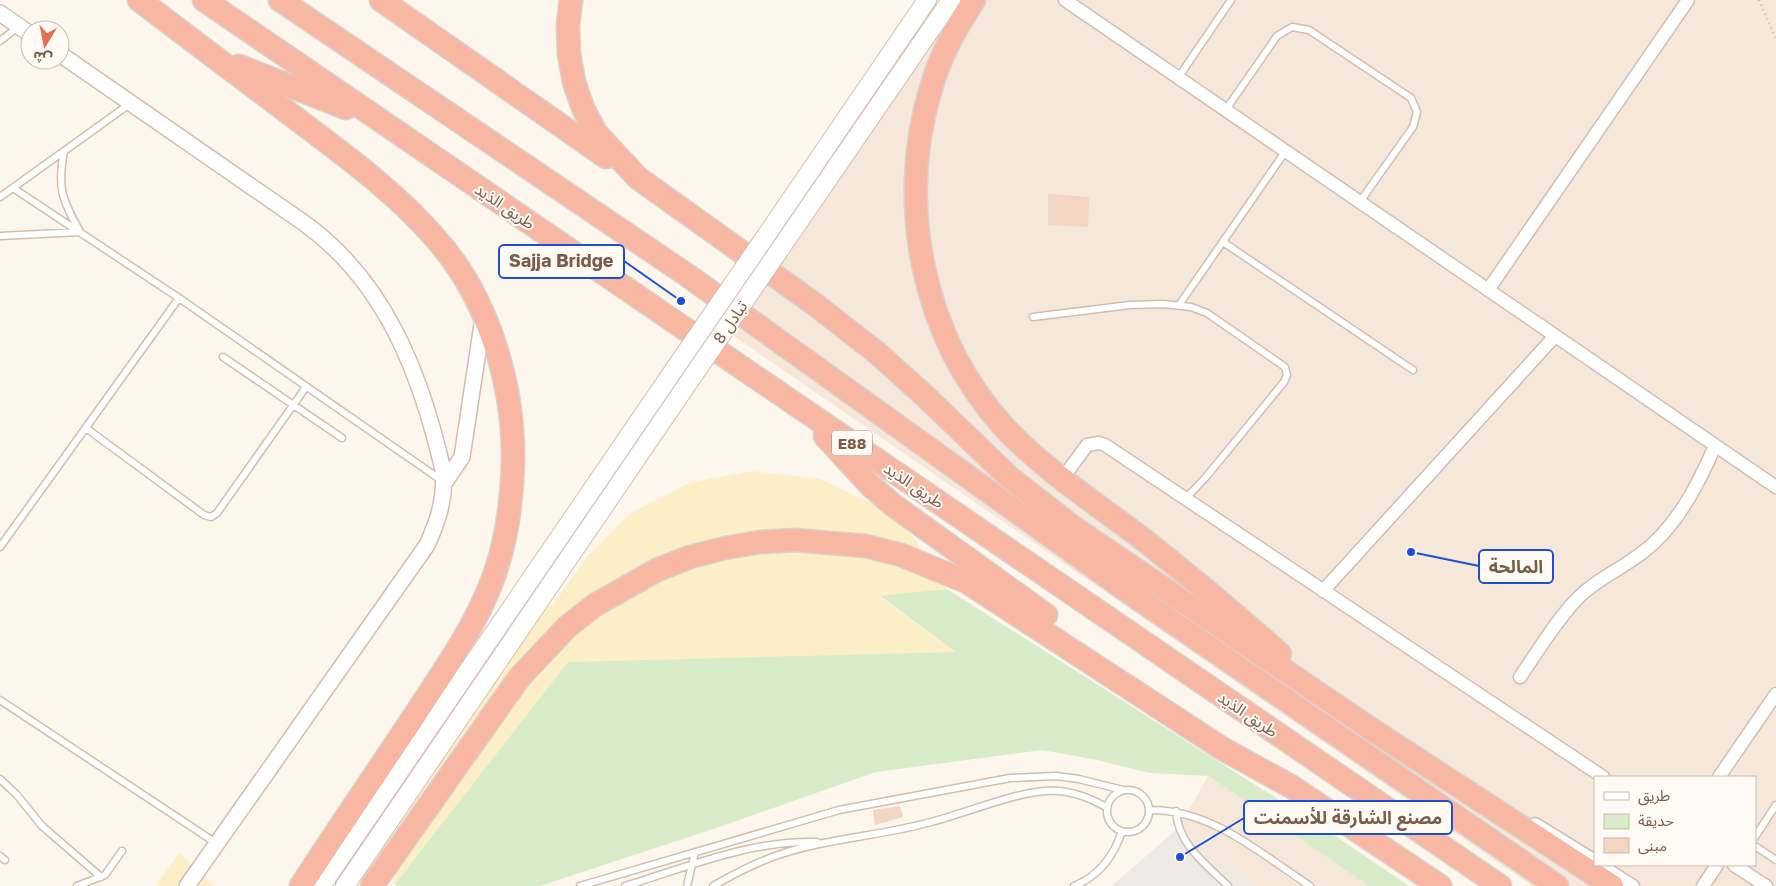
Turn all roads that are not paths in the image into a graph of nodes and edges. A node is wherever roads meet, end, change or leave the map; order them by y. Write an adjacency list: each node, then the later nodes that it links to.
1 (139, 0): 16 (highway)
2 (204, 0): 21 (highway, طريق الذيد / E88)
3 (280, 0): 95 (highway, طريق الذيد / E88)
4 (381, 0): 24 (highway)
5 (571, 0): 24 (highway)
6 (926, 0): 83 (main road, bridge)
7 (951, 0): 84 (main road, تبادل 8, bridge)
8 (974, 0): 45 (highway)
9 (1065, 0): 18 (street)
10 (1231, 0): 18 (lane)
11 (1688, 0): 31 (street)
12 (0, 13): 13 (street)
13 (20, 27)
14 (20, 32): 15 (lane)
15 (0, 41)
16 (210, 54): 21 (highway); 35 (highway)
17 (70, 61): 19 (street)
18 (1178, 78): 20 (street)
19 (132, 103): 22 (lane); 46 (street)
20 (1224, 110): 23 (street); 27 (lane)
21 (379, 120): 41 (highway, طريق الذيد / E88)
22 (64, 151): 25 (lane); 28 (lane)
23 (1285, 152): 27 (street); 30 (lane)
24 (638, 178): 54 (highway)
25 (13, 188): 26 (lane); 28 (lane)
26 (0, 197)
27 (1360, 203): 31 (street)
28 (80, 232): 29 (lane); 32 (lane)
29 (0, 236)
30 (1223, 242): 33 (lane); 38 (lane)
31 (1488, 290): 36 (street)
32 (179, 298): 39 (lane); 42 (lane)
33 (1179, 305): 34 (lane); 48 (lane)
34 (1034, 317)
35 (484, 318): 46 (street); 82 (highway)
36 (1555, 336): 44 (street); 50 (street)
37 (223, 357): 40 (lane)
38 (1413, 370)
39 (306, 387): 40 (lane); 46 (lane)
40 (294, 405): 42 (lane); 43 (lane)
41 (799, 407): 58 (highway); 94 (highway, طريق الذيد / E88)
42 (86, 428): 49 (lane)
43 (342, 438)
44 (1715, 446): 47 (street); 51 (street)
45 (1062, 478): 48 (street); 54 (highway)
46 (444, 482): 68 (street)
47 (1776, 487)
48 (1185, 499): 50 (street)
49 (0, 548)
50 (1323, 591): 55 (street)
51 (1520, 677)
52 (1776, 694): 56 (street)
53 (0, 700): 68 (lane)
54 (1371, 729): 64 (highway)
55 (1601, 776)
56 (1720, 776)
57 (0, 779): 79 (lane)
58 (1292, 787): 85 (highway); 93 (highway)
59 (1123, 790): 61 (lane); 62 (lane); 71 (lane)
60 (1776, 805): 66 (lane)
61 (1106, 807): 65 (lane); 67 (lane)
62 (1149, 810): 63 (lane); 65 (lane)
63 (1176, 811): 91 (lane); 92 (lane)
64 (1509, 818): 72 (street); 96 (highway)
65 (1122, 831): 90 (lane)
66 (1756, 835)
67 (830, 843): 74 (lane); 89 (lane)
68 (217, 844): 81 (street)
69 (1756, 847): 73 (lane)
70 (122, 851): 79 (lane)
71 (694, 852): 74 (lane); 86 (lane)
72 (1594, 860)
73 (1776, 860)
74 (693, 865): 87 (lane); 88 (lane)
75 (1602, 866): 97 (street)
76 (1703, 866): 98 (street)
77 (1716, 866): 98 (street)
78 (1736, 866): 99 (street)
79 (100, 877): 80 (lane)
80 (77, 886)
81 (187, 886)
82 (301, 886)
83 (321, 886)
84 (345, 886)
85 (372, 886)
86 (580, 886)
87 (625, 886)
88 (687, 886)
89 (713, 886)
90 (1074, 886)
91 (1228, 886)
92 (1310, 886)
93 (1440, 886)
94 (1500, 886)
95 (1557, 886)
96 (1612, 886)
97 (1632, 886)
98 (1703, 886)
99 (1766, 886)

